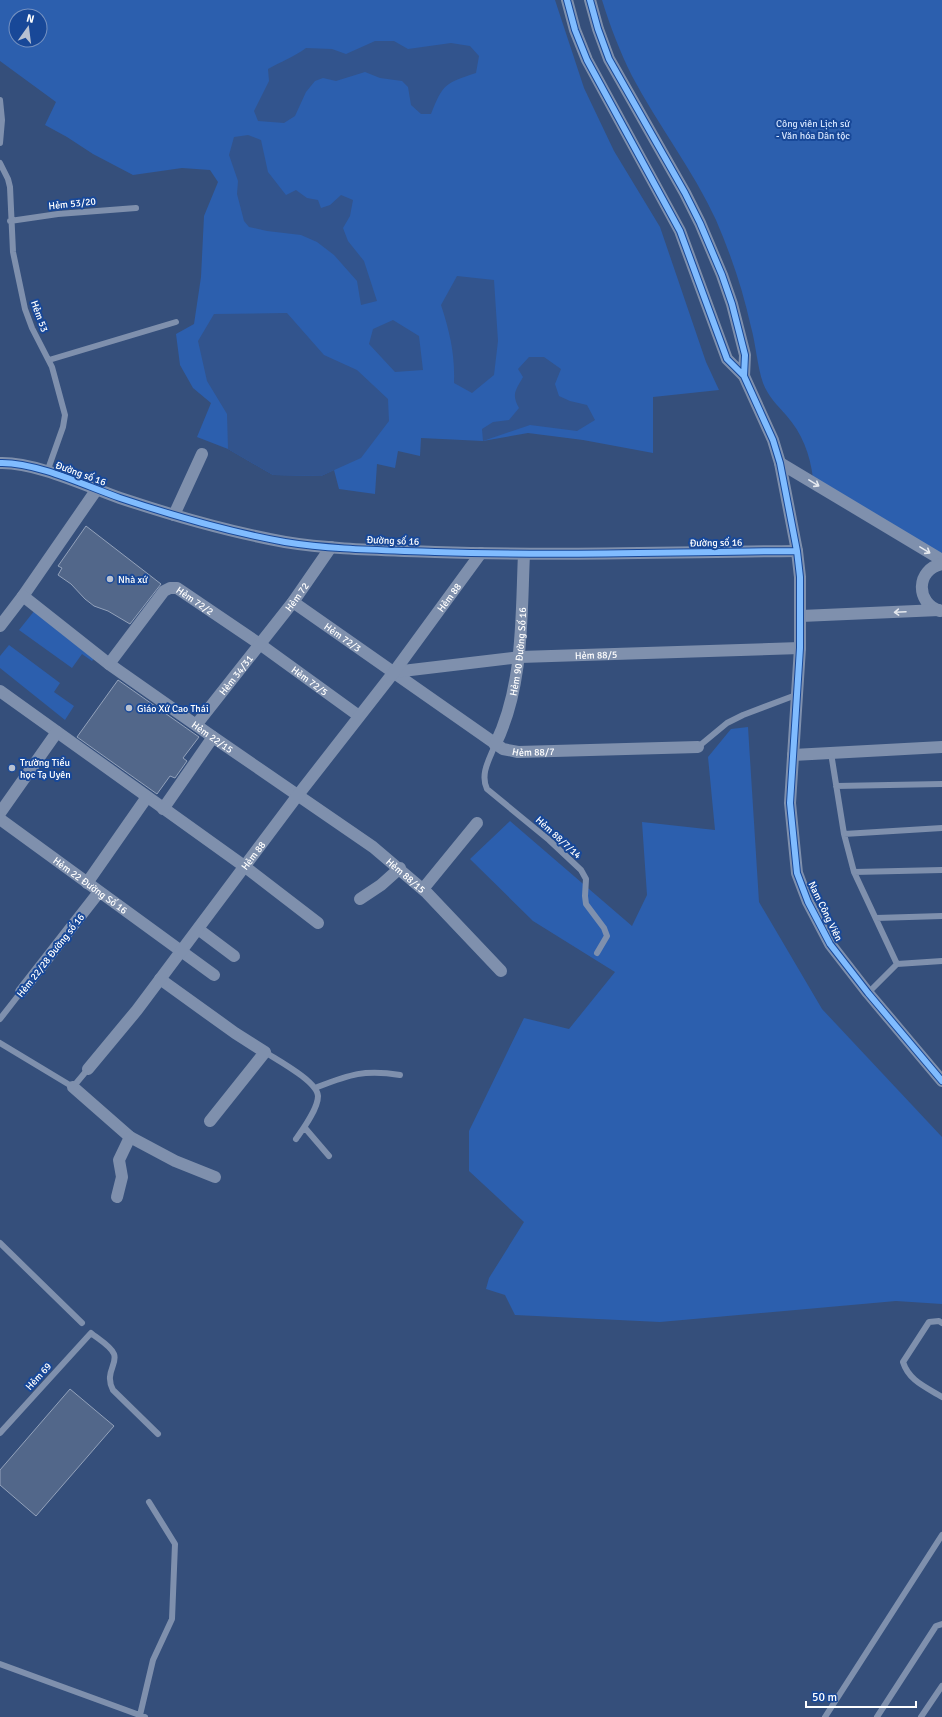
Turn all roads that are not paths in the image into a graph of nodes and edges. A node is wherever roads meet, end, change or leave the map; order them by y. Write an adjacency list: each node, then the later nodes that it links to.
1 (567, 0): 10 (street)
2 (590, 0): 10 (street)
3 (0, 100): 4 (lane)
4 (0, 143)
5 (0, 163): 7 (lane, Hẻm 53)
6 (136, 208): 7 (lane, Hẻm 53/20)
7 (10, 221): 9 (lane, Hẻm 53)
8 (176, 322): 9 (lane)
9 (49, 360): 14 (lane, Hẻm 53)
10 (744, 376): 13 (street, Nam Công Viên)
11 (202, 454): 16 (street)
12 (0, 463): 14 (street, Đường số 16)
13 (780, 463): 18 (street, Nam Công Viên); 21 (street, one-way to 21)
14 (47, 472): 15 (street, Đường số 16)
15 (97, 489): 16 (street, Đường số 16); 23 (street)
16 (174, 515): 17 (street, Đường số 16)
17 (331, 547): 19 (street, Đường số 16); 24 (street, Hẻm 72)
18 (797, 551): 20 (street, Đường số 16); 26 (street, Nam Công Viên)
19 (481, 554): 20 (street, Đường số 16); 32 (street, Hẻm 88)
20 (524, 554): 30 (street, Hẻm 90 Đường Số 16)
21 (942, 560)
22 (942, 564): 25 (street)
23 (23, 596): 27 (street); 31 (street, Hẻm 22/15)
24 (293, 602): 28 (street, Hẻm 72); 32 (street, Hẻm 72/3)
25 (940, 610): 26 (street, one-way to 26)
26 (801, 616): 29 (street, Nam Công Viên)
27 (0, 626)
28 (261, 645): 31 (street, Hẻm 72/2); 35 (street, Hẻm 72/5); 36 (street, Hẻm 34/31)
29 (800, 648): 30 (street, Hẻm 88/5); 34 (street, Nam Công Viên)
30 (520, 658): 32 (street, Hẻm 88/5); 39 (street, Hẻm 90 Đường Số 16)
31 (109, 664): 36 (street, Hẻm 22/15)
32 (394, 672): 35 (street, Hẻm 88); 39 (street, Hẻm 88/7)
33 (0, 691): 37 (street)
34 (796, 695): 40 (lane); 43 (street, Nam Công Viên)
35 (359, 716): 46 (street, Hẻm 88)
36 (196, 725): 38 (street, Hẻm 22/15)
37 (57, 732): 47 (street); 49 (street)
38 (213, 737): 46 (street, Hẻm 22/15); 48 (street)
39 (495, 745): 40 (street, Hẻm 88/7); 67 (lane, Hẻm 88/7/14)
40 (698, 747)
41 (942, 747): 42 (street)
42 (831, 753): 43 (street); 45 (lane)
43 (793, 755): 75 (street, Nam Công Viên)
44 (942, 784): 45 (lane)
45 (836, 786): 53 (lane)
46 (298, 795): 54 (street, Hẻm 88); 55 (street, Hẻm 88/15)
47 (147, 797): 48 (street); 58 (street)
48 (163, 809): 54 (street)
49 (0, 813)
50 (0, 819): 58 (street, Hẻm 22 Đường Số 16)
51 (477, 823): 59 (street)
52 (942, 828): 53 (lane)
53 (844, 834): 57 (lane)
54 (244, 866): 64 (street); 65 (street, Hẻm 88)
55 (400, 868): 59 (street, Hẻm 88/15); 61 (street)
56 (942, 870): 57 (lane)
57 (854, 872): 63 (lane)
58 (87, 883): 60 (street, Hẻm 22 Đường Số 16)
59 (423, 889): 71 (street, Hẻm 88/15)
60 (99, 892): 66 (street, Hẻm 22 Đường Số 16); 74 (street, Hẻm 22/28 Đường số 16)
61 (360, 899)
62 (942, 916): 63 (lane)
63 (876, 918): 70 (lane)
64 (318, 923)
65 (198, 929): 66 (street, Hẻm 88); 68 (street)
66 (180, 951): 72 (street, Hẻm 22 Đường Số 16); 73 (street, Hẻm 88)
67 (597, 953)
68 (234, 956)
69 (942, 961): 70 (lane)
70 (897, 964): 75 (lane)
71 (501, 971)
72 (214, 975)
73 (160, 979): 78 (street); 79 (street, Hẻm 88)
74 (21, 992): 76 (lane, Hẻm 22/28 Đường số 16)
75 (868, 993): 81 (street, Nam Công Viên)
76 (0, 1019)
77 (0, 1043): 82 (lane)
78 (265, 1052): 83 (lane); 84 (street)
79 (88, 1069): 82 (lane, Hẻm 88)
80 (400, 1074): 83 (lane)
81 (942, 1081)
82 (73, 1087): 86 (street)
83 (315, 1088): 85 (lane)
84 (210, 1121)
85 (305, 1128): 87 (lane); 88 (lane)
86 (130, 1137): 89 (street); 90 (street)
87 (296, 1140)
88 (329, 1156)
89 (215, 1177)
90 (117, 1197)
91 (0, 1243): 92 (lane)
92 (82, 1323)
93 (942, 1323): 94 (lane)
94 (942, 1397)
95 (0, 1433): 96 (lane, Hẻm 69)
96 (158, 1434)
97 (148, 1502): 102 (lane)
98 (942, 1535): 103 (lane)
99 (942, 1624): 104 (lane)
100 (0, 1664): 102 (lane)
101 (942, 1686): 105 (lane)
102 (142, 1716)
103 (825, 1717)
104 (877, 1717)
105 (921, 1717)

